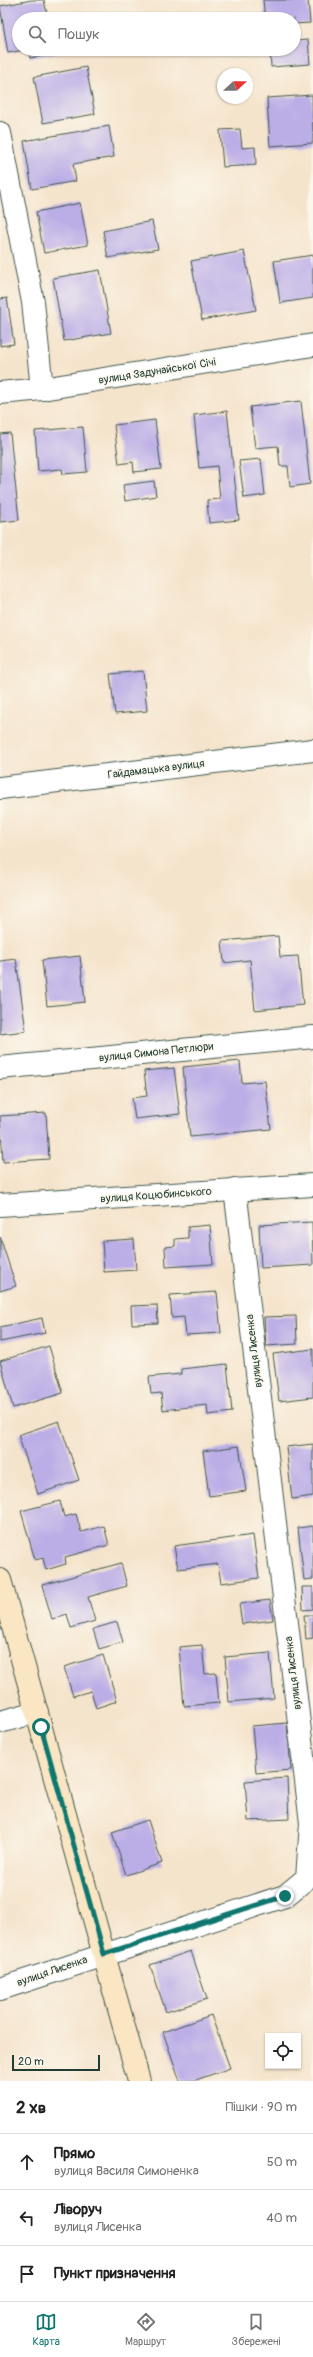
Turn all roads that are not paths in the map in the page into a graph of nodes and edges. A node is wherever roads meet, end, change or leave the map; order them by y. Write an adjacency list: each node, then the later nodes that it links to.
1 (0, 133): 3 (street)
2 (313, 345): 3 (street, вулиця Задунайської Січі)
3 (42, 389): 4 (street, вулиця Задунайської Січі)
4 (0, 394)
5 (313, 750): 6 (street, Гайдамацька вулиця)
6 (0, 788)
7 (313, 1037): 8 (street, вулиця Симона Петлюри)
8 (0, 1068)
9 (313, 1185): 10 (street, вулиця Коцюбинського)
10 (234, 1189): 11 (street, вулиця Коцюбинського); 15 (street, вулиця Лисенка)
11 (0, 1205)
12 (0, 1580): 13 (street)
13 (37, 1712): 14 (street); 15 (street)
14 (0, 1722)
15 (104, 1954): 16 (street, вулиця Лисенка); 17 (street)
16 (0, 1989)
17 (139, 2081)

